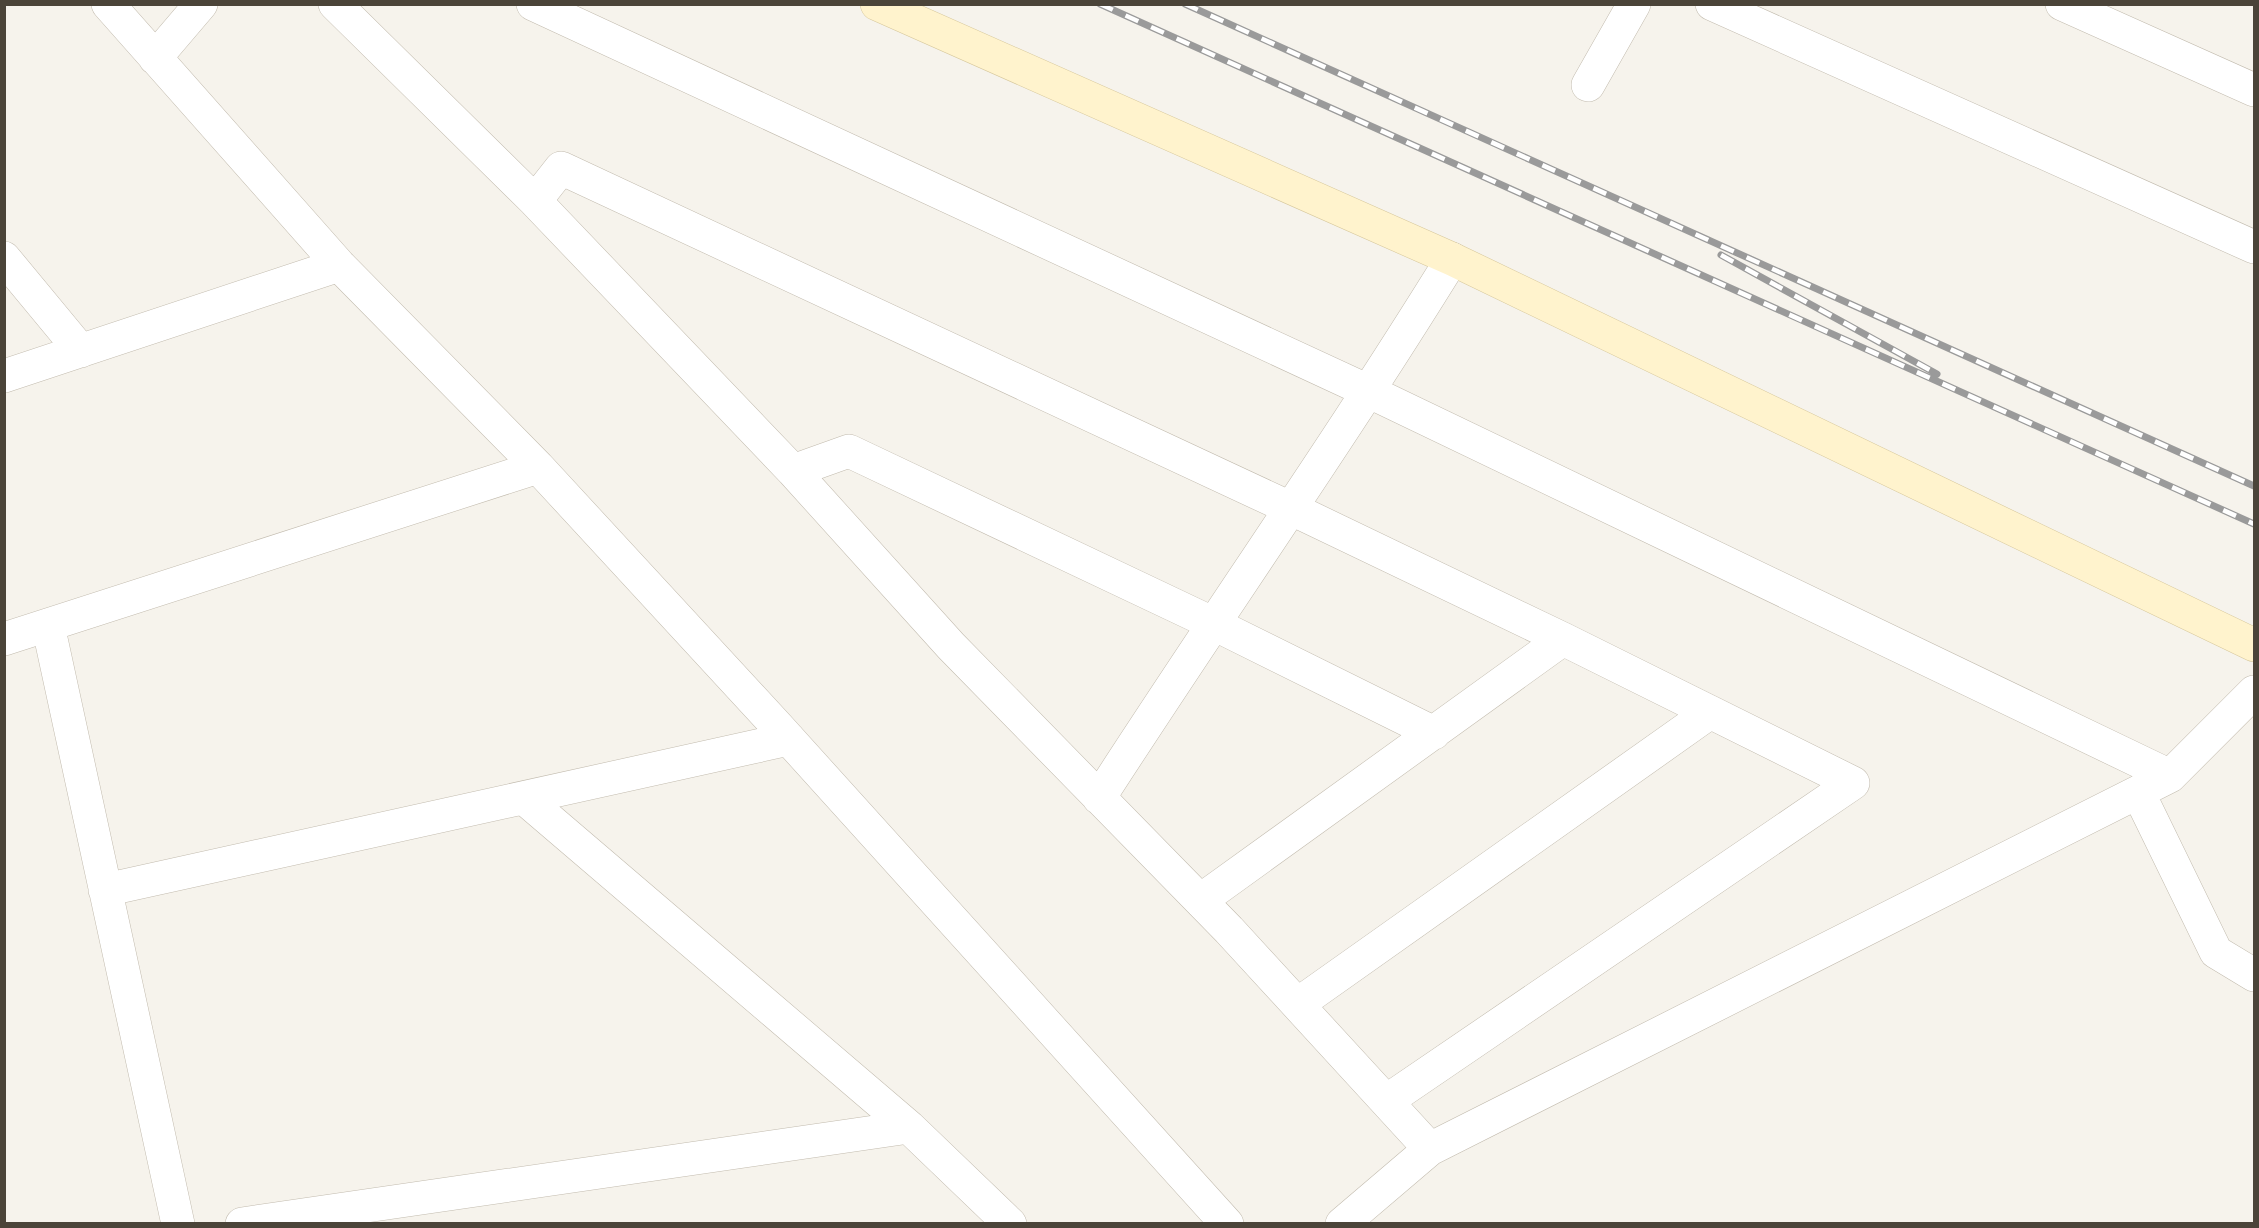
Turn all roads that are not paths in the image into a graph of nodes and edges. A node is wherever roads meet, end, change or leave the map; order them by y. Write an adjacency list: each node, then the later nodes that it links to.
1 (108, 4): 9 (street)
2 (201, 4): 9 (street)
3 (335, 4): 12 (street)
4 (533, 4): 19 (street)
5 (877, 4): 15 (street)
6 (1634, 4): 10 (street)
7 (1712, 4): 13 (street)
8 (2062, 4): 11 (street)
9 (156, 58): 16 (street)
10 (1588, 85)
11 (2254, 90)
12 (535, 201): 21 (street); 22 (street)
13 (2254, 247)
14 (4, 258): 17 (street)
15 (1452, 259): 19 (street); 27 (street)
16 (339, 265): 17 (street); 20 (street)
17 (81, 351): 18 (street)
18 (4, 376)
19 (1370, 392): 22 (street); 32 (street)
20 (538, 467): 24 (street); 31 (street)
21 (793, 471): 23 (street); 35 (street)
22 (1290, 508): 23 (street); 26 (street)
23 (1212, 623): 30 (street); 35 (street)
24 (48, 625): 25 (street); 36 (street)
25 (4, 639)
26 (1563, 639): 29 (street); 30 (street)
27 (2254, 645)
28 (2254, 692): 32 (street)
29 (1709, 713): 39 (street); 40 (street)
30 (1434, 733): 37 (street)
31 (789, 739): 34 (street); 46 (street)
32 (2170, 777): 33 (street)
33 (2139, 794): 38 (street); 42 (street)
34 (524, 798): 36 (street); 41 (street)
35 (1099, 798): 37 (street)
36 (105, 890): 43 (street)
37 (1201, 900): 39 (street)
38 (2254, 975)
39 (1298, 1004): 40 (street)
40 (1388, 1100): 42 (street)
41 (909, 1127): 44 (street); 45 (street)
42 (1430, 1149): 47 (street)
43 (178, 1224)
44 (242, 1224)
45 (1010, 1224)
46 (1227, 1224)
47 (1341, 1224)

